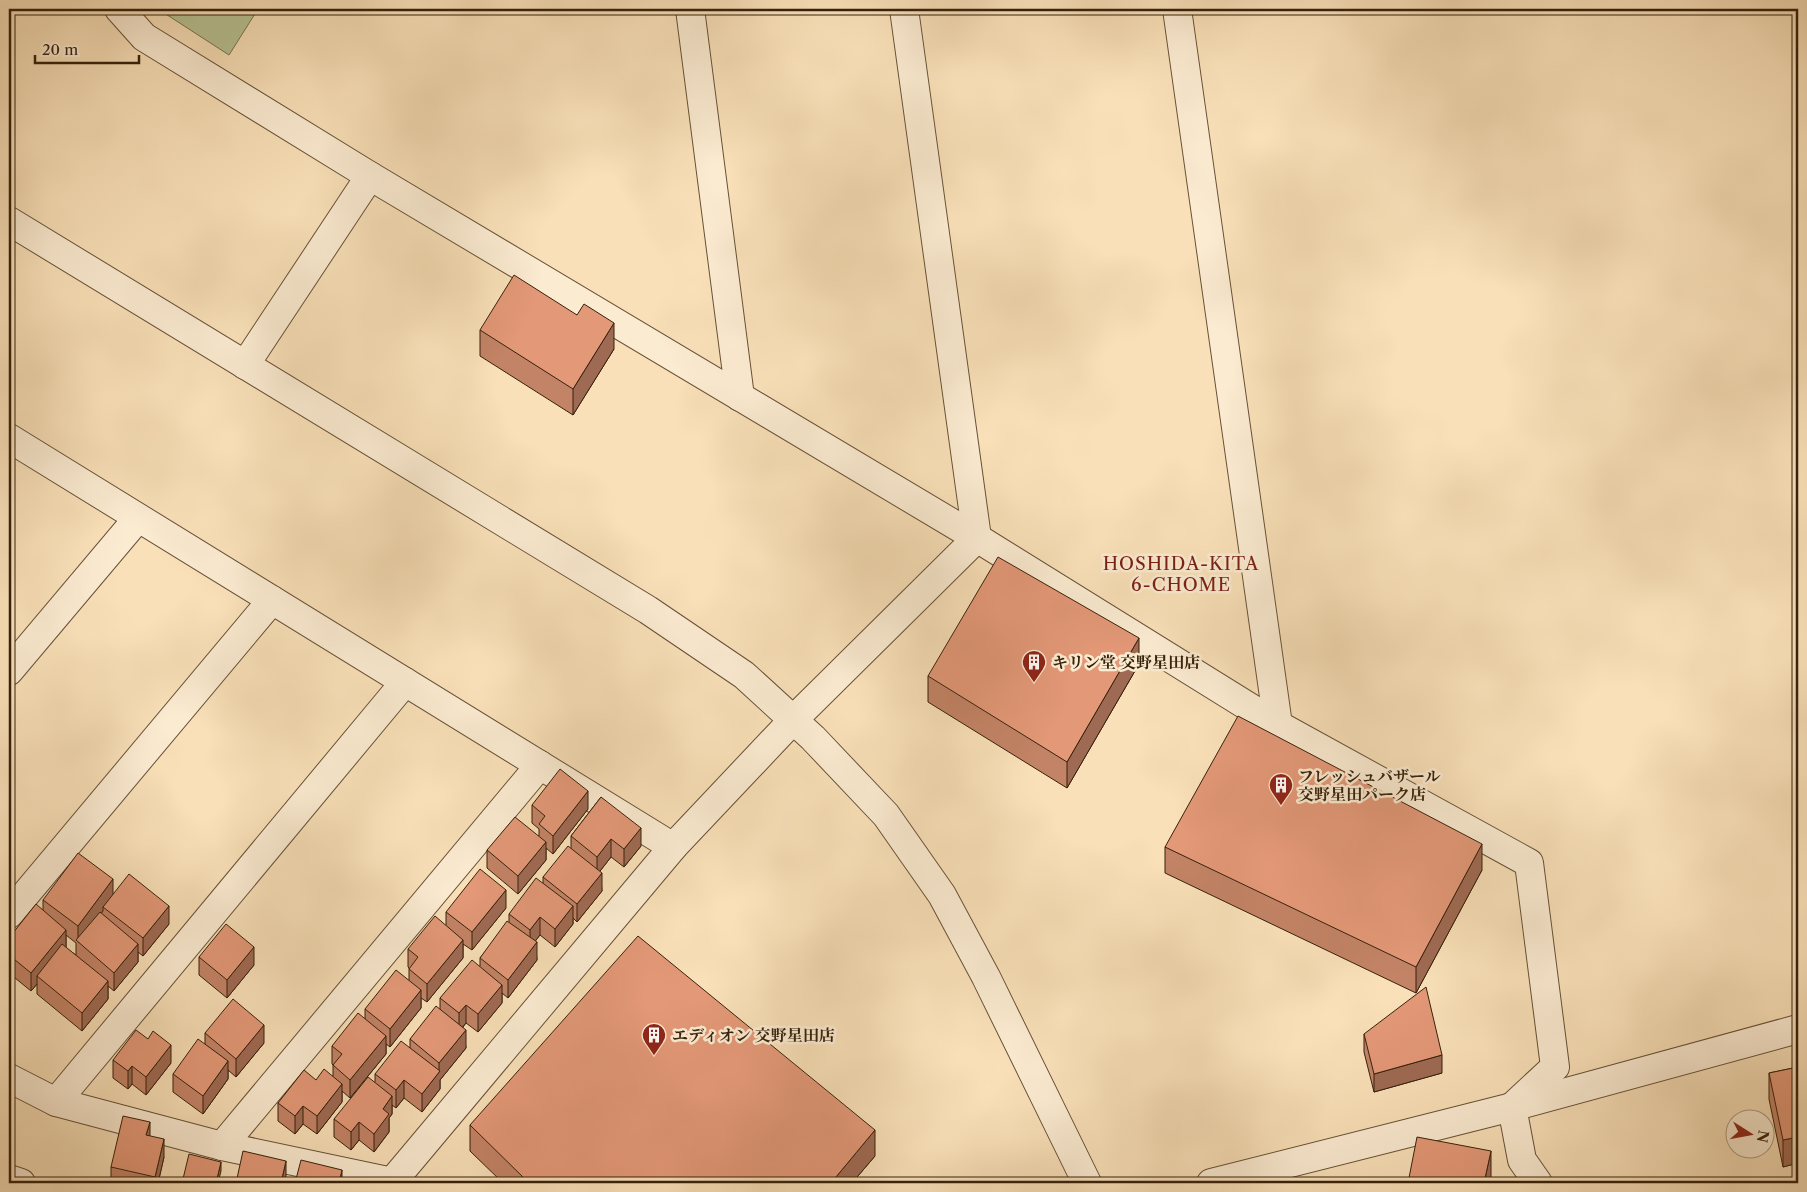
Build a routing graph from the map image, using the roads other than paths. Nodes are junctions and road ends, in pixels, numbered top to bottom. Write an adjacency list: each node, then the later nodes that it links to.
1 (119, 9): 5 (street)
2 (690, 9): 8 (street)
3 (904, 9): 11 (street)
4 (1177, 9): 16 (street)
5 (370, 176): 7 (street); 8 (street)
6 (9, 221): 7 (street)
7 (245, 365): 15 (street)
8 (740, 397): 11 (street)
9 (9, 438): 10 (street)
10 (138, 518): 12 (street); 13 (street)
11 (977, 538): 15 (street); 16 (street)
12 (272, 600): 14 (street); 19 (street)
13 (9, 671)
14 (405, 682): 17 (street); 22 (street)
15 (793, 720): 18 (street); 28 (street)
16 (1278, 725): 23 (street)
17 (540, 765): 18 (street); 24 (street)
18 (673, 846): 26 (street)
19 (9, 914)
20 (1798, 1029): 23 (street)
21 (9, 1078): 22 (street)
22 (56, 1102): 24 (street)
23 (1512, 1107): 29 (street); 30 (street)
24 (222, 1146): 26 (street)
25 (9, 1179): 27 (street)
26 (394, 1182)
27 (21, 1183)
28 (1087, 1183)
29 (1211, 1183)
30 (1538, 1183)

